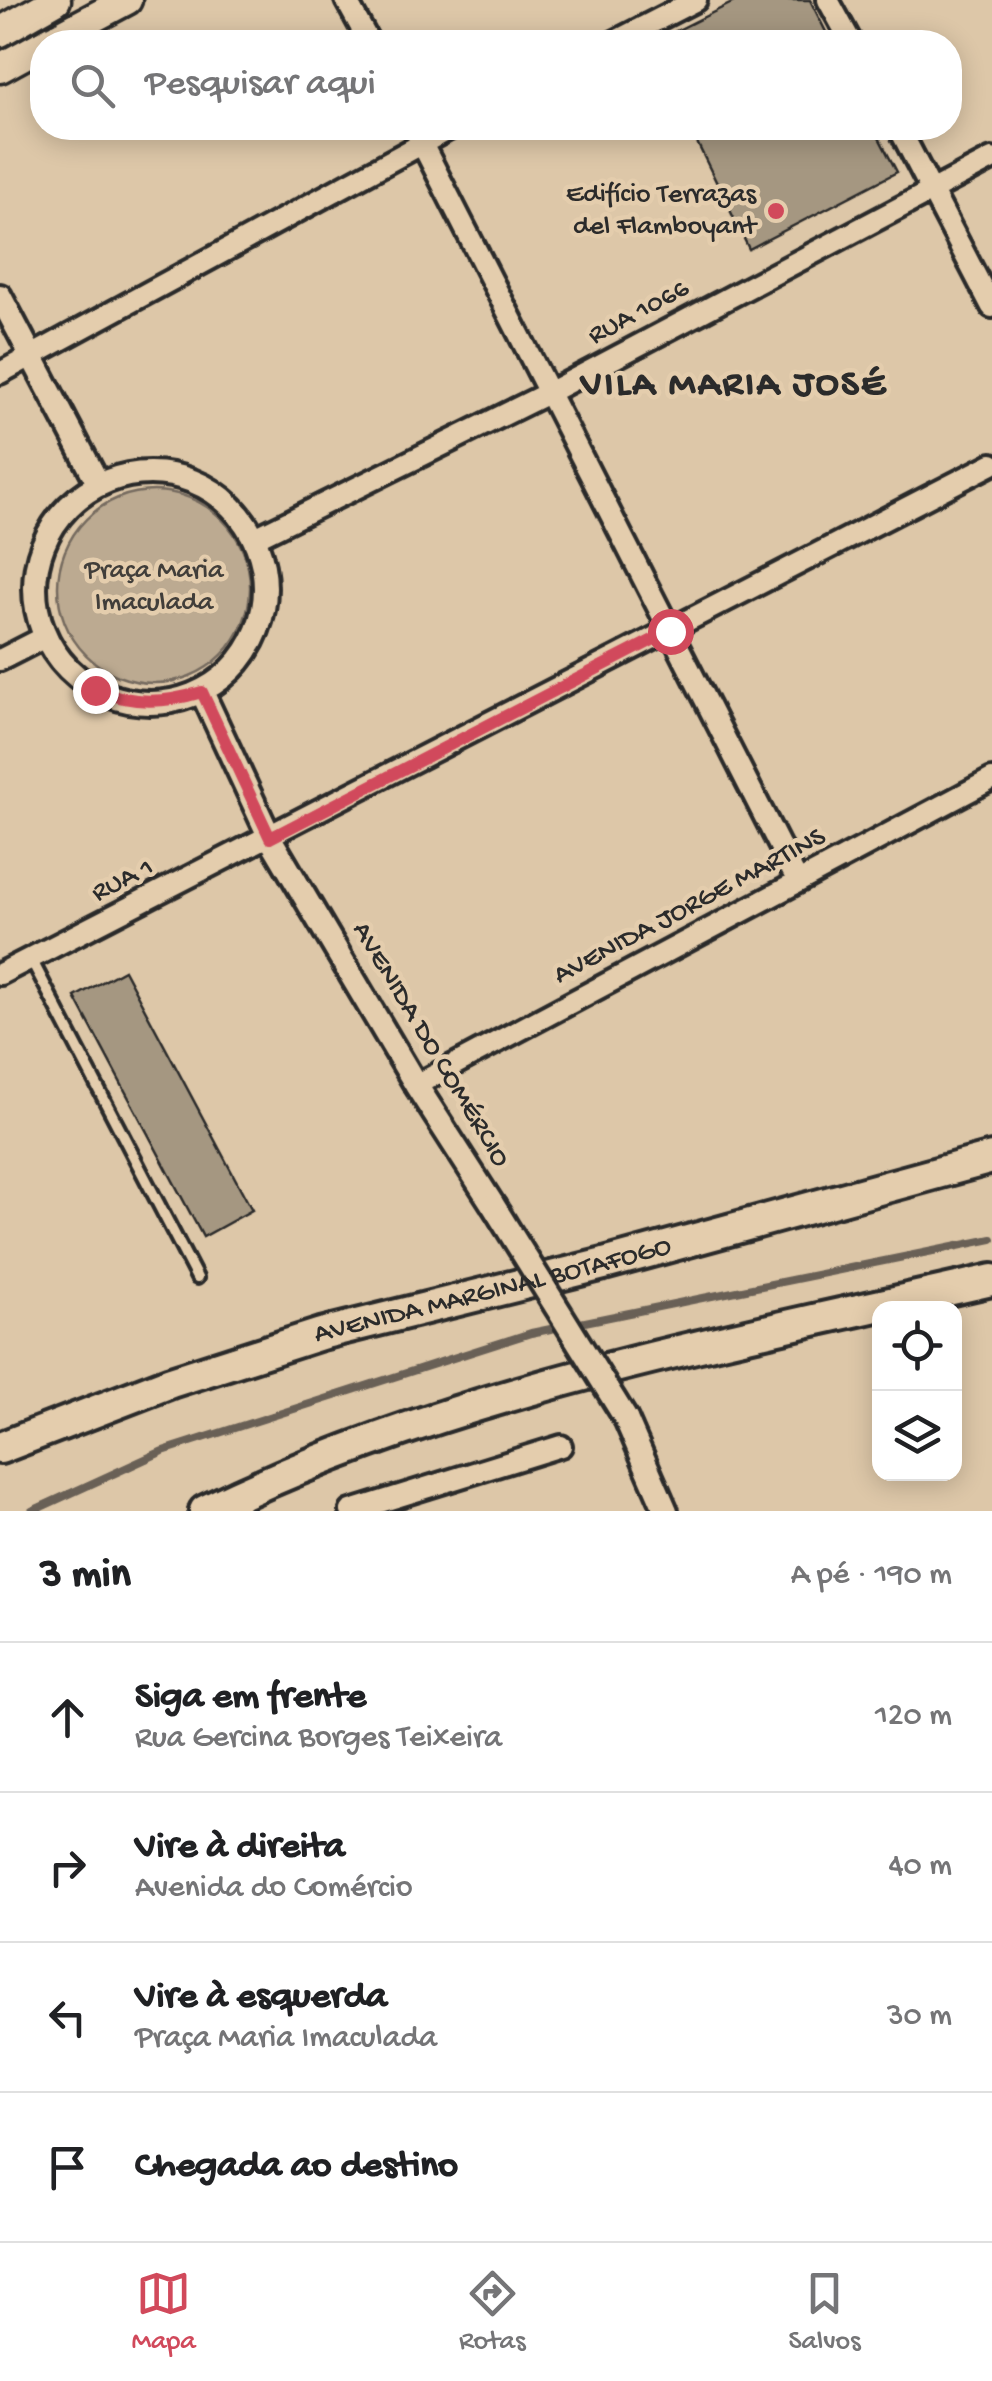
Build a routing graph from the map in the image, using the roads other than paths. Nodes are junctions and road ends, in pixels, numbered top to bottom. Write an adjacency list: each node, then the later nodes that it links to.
1 (56, 0): 10 (main road)
2 (127, 0): 6 (main road)
3 (346, 0): 7 (street)
4 (696, 0): 8 (street)
5 (828, 0): 9 (street)
6 (71, 30)
7 (362, 30)
8 (637, 30)
9 (844, 30)
10 (0, 32)
11 (30, 52): 12 (main road)
12 (0, 68)
13 (409, 140): 20 (street)
14 (421, 140): 22 (street)
15 (906, 140): 17 (street)
16 (992, 159): 17 (street, RUA 1066)
17 (932, 187): 19 (street); 22 (street, RUA 1066)
18 (0, 296): 20 (street)
19 (992, 308)
20 (31, 357): 21 (street); 24 (street)
21 (0, 373)
22 (550, 392): 25 (street, RUA 1066); 26 (street)
23 (992, 464): 26 (street, RUA 1)
24 (98, 484): 25 (street); 27 (street)
25 (255, 538): 29 (street)
26 (670, 631): 31 (street, RUA 1); 32 (street)
27 (45, 637): 28 (street); 29 (street)
28 (0, 660)
29 (202, 692): 31 (street, AVENIDA DO COMÉRCIO)
30 (992, 779): 32 (street, AVENIDA JORGE MARTINS)
31 (270, 838): 33 (street, RUA 1); 35 (street, AVENIDA DO COMÉRCIO)
32 (797, 880): 35 (street, AVENIDA JORGE MARTINS)
33 (31, 958): 34 (street, RUA 1); 37 (lane)
34 (0, 974)
35 (416, 1085): 43 (street, AVENIDA DO COMÉRCIO, bridge)
36 (992, 1158): 40 (main road, AVENIDA MARGINAL BOTAFOGO)
37 (197, 1278)
38 (992, 1280): 41 (main road)
39 (561, 1446): 42 (street)
40 (0, 1448)
41 (205, 1511)
42 (351, 1511)
43 (666, 1511)

